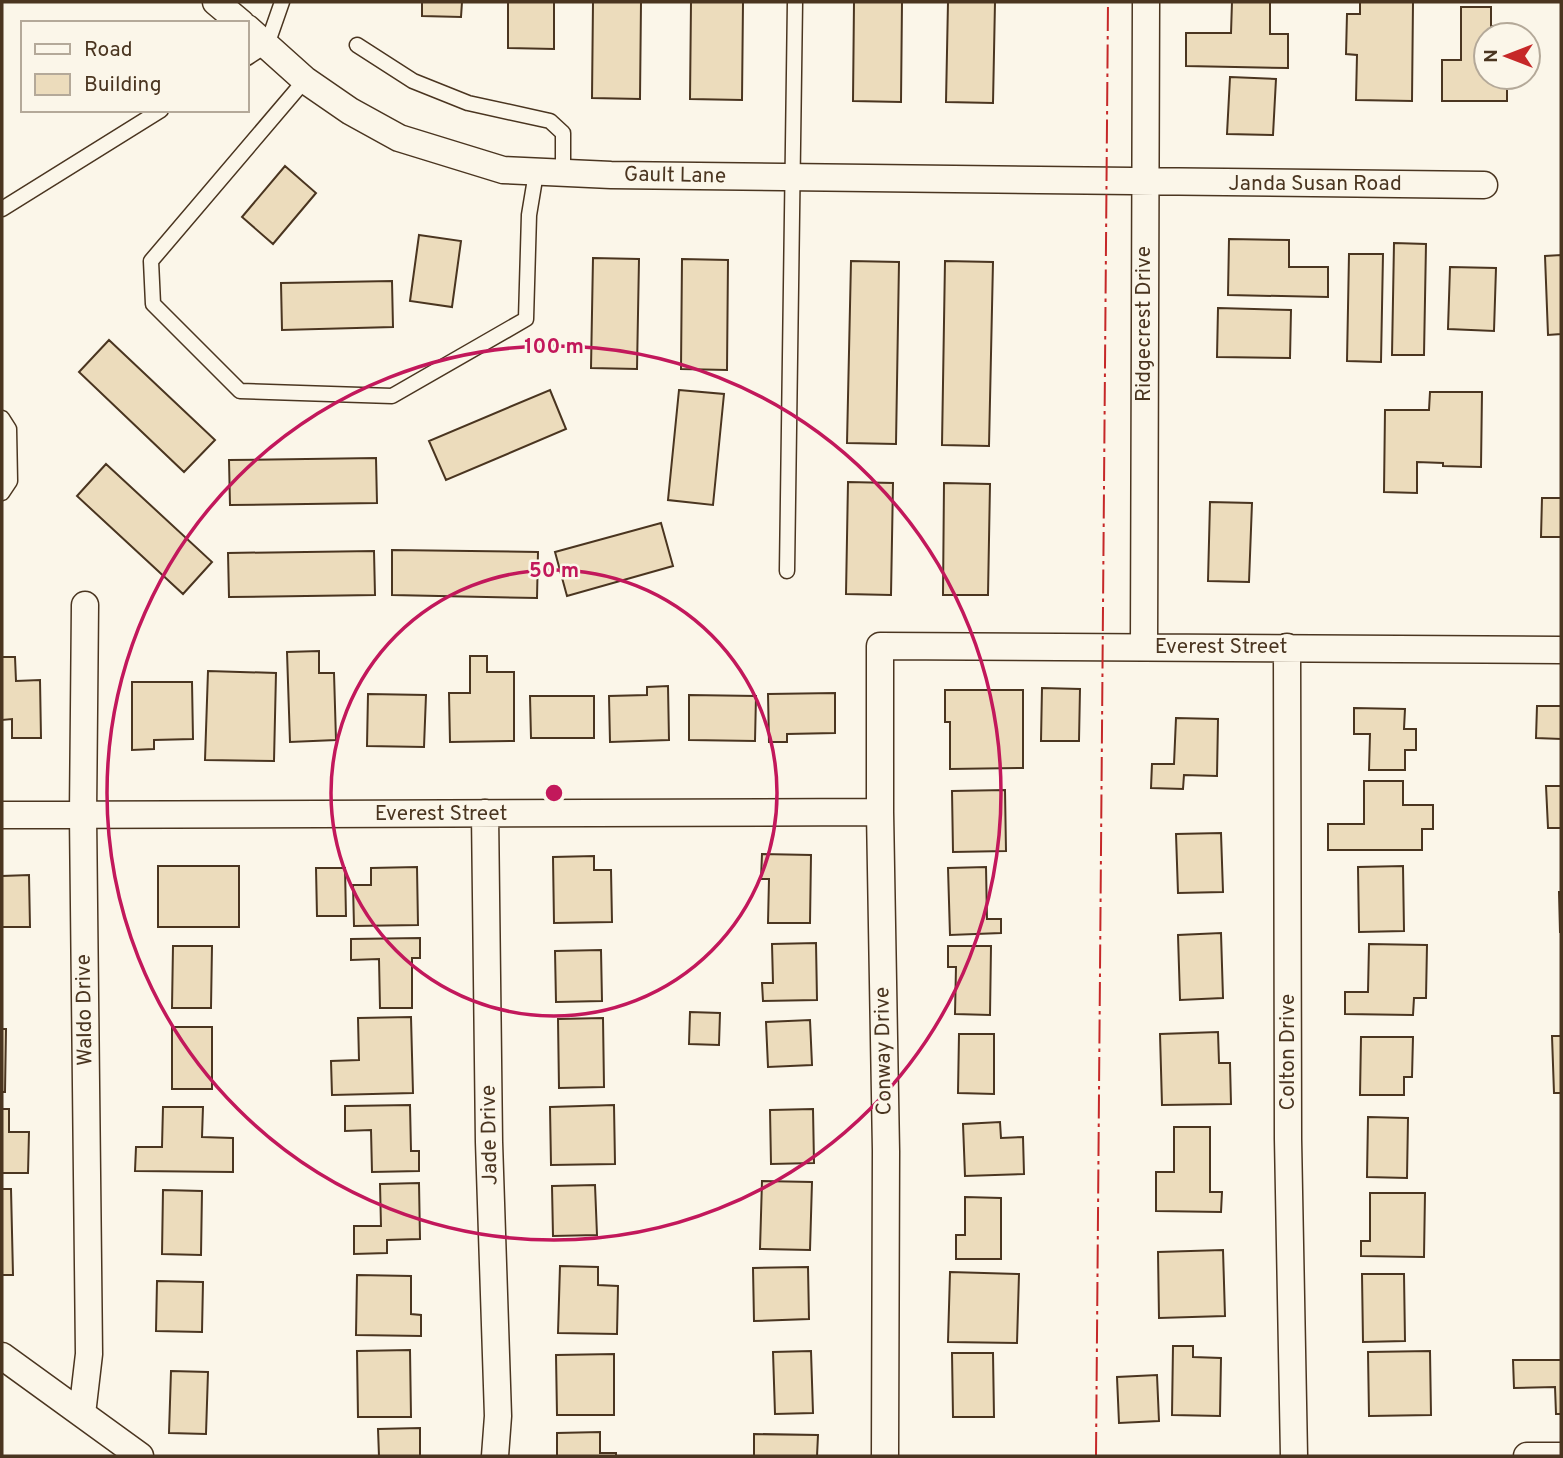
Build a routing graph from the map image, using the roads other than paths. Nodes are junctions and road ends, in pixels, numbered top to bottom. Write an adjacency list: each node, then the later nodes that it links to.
1 (216, 2): 5 (street)
2 (282, 2): 8 (lane)
3 (794, 2): 13 (lane)
4 (1146, 2): 14 (street, Ridgecrest Drive)
5 (239, 21)
6 (248, 30): 8 (street, Gault Lane)
7 (358, 45): 12 (lane)
8 (257, 51): 9 (street, Gault Lane)
9 (305, 80): 11 (street, Gault Lane); 11 (lane)
10 (159, 112): 16 (lane)
11 (536, 173): 12 (street, Gault Lane)
12 (563, 174): 13 (street, Gault Lane)
13 (793, 178): 14 (street, Gault Lane); 19 (lane)
14 (1145, 183): 15 (street, Janda Susan Road); 22 (street, Ridgecrest Drive)
15 (1484, 185)
16 (2, 209)
17 (2, 418): 18 (lane)
18 (2, 493)
19 (788, 571)
20 (85, 606): 27 (street, Waldo Drive)
21 (880, 646): 22 (street, Everest Street); 25 (street, Conway Drive)
22 (1144, 647): 23 (street, Everest Street)
23 (1287, 648): 24 (street, Everest Street); 34 (street, Colton Drive)
24 (1561, 650)
25 (880, 812): 26 (street, Everest Street); 33 (street, Conway Drive)
26 (485, 813): 27 (street, Everest Street); 32 (street, Jade Drive)
27 (83, 815): 28 (street, Everest Street); 30 (street, Waldo Drive)
28 (2, 816)
29 (2, 1356): 30 (street)
30 (82, 1414): 31 (street)
31 (140, 1456)
32 (495, 1456)
33 (885, 1456)
34 (1294, 1456)
35 (1527, 1456): 36 (street)
36 (1561, 1456)

